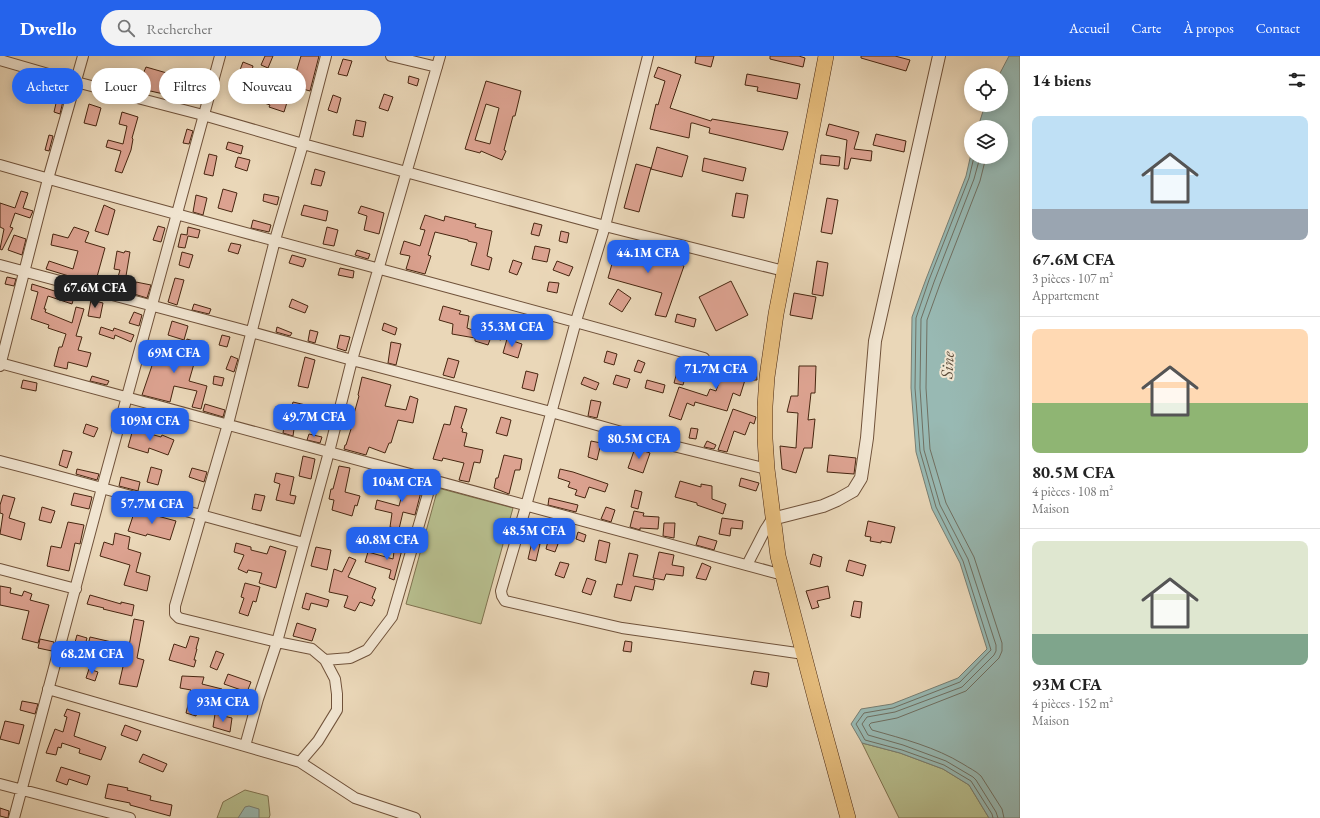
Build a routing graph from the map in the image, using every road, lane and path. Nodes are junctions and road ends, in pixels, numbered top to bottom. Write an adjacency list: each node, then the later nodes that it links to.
1 (83, 56): 12 (street)
2 (220, 56): 15 (street)
3 (326, 56): 16 (street)
4 (391, 56): 10 (street)
5 (440, 56): 10 (street)
6 (648, 56): 21 (street)
7 (826, 56): 26 (main road)
8 (939, 56): 43 (street)
9 (0, 60): 11 (street)
10 (437, 67): 18 (street)
11 (28, 68)
12 (80, 68)
13 (83, 84): 15 (street)
14 (70, 104): 19 (street)
15 (203, 115): 16 (street); 20 (street)
16 (303, 144): 18 (street); 22 (street)
17 (0, 165): 19 (street)
18 (407, 172): 21 (street); 24 (street)
19 (48, 179): 20 (street); 25 (street)
20 (177, 214): 22 (street); 27 (street)
21 (605, 226): 26 (street); 28 (street)
22 (275, 240): 24 (street); 29 (street)
23 (0, 265): 25 (street)
24 (378, 269): 28 (street); 31 (street)
25 (25, 271): 27 (street); 32 (street)
26 (784, 272): 38 (main road)
27 (151, 306): 29 (street); 33 (street)
28 (576, 321): 30 (street); 34 (street)
29 (251, 332): 31 (street); 35 (street)
30 (704, 358)
31 (352, 360): 34 (street); 36 (street)
32 (0, 364): 33 (street)
33 (127, 397): 35 (street); 40 (street)
34 (552, 412): 38 (street); 41 (street)
35 (228, 424): 36 (street); 42 (street)
36 (330, 452): 39 (street); 44 (street)
37 (0, 461): 40 (street)
38 (767, 469): 43 (main road)
39 (432, 480): 41 (street); 51 (street)
40 (102, 488): 42 (street); 48 (street)
41 (526, 506): 45 (street); 50 (street)
42 (202, 516): 44 (street); 49 (street)
43 (772, 519): 45 (street); 47 (main road)
44 (304, 543): 49 (street)
45 (747, 565): 47 (street)
46 (0, 569): 48 (street)
47 (783, 575): 50 (main road)
48 (76, 588): 52 (street)
49 (277, 642): 51 (street); 53 (street)
50 (804, 654): 60 (main road)
51 (325, 660): 54 (street)
52 (48, 689): 53 (street); 56 (street)
53 (245, 746): 54 (street)
54 (300, 762): 59 (street)
55 (0, 784): 56 (street)
56 (21, 789): 57 (street); 58 (street)
57 (14, 818)
58 (126, 818)
59 (415, 818)
60 (848, 818)

